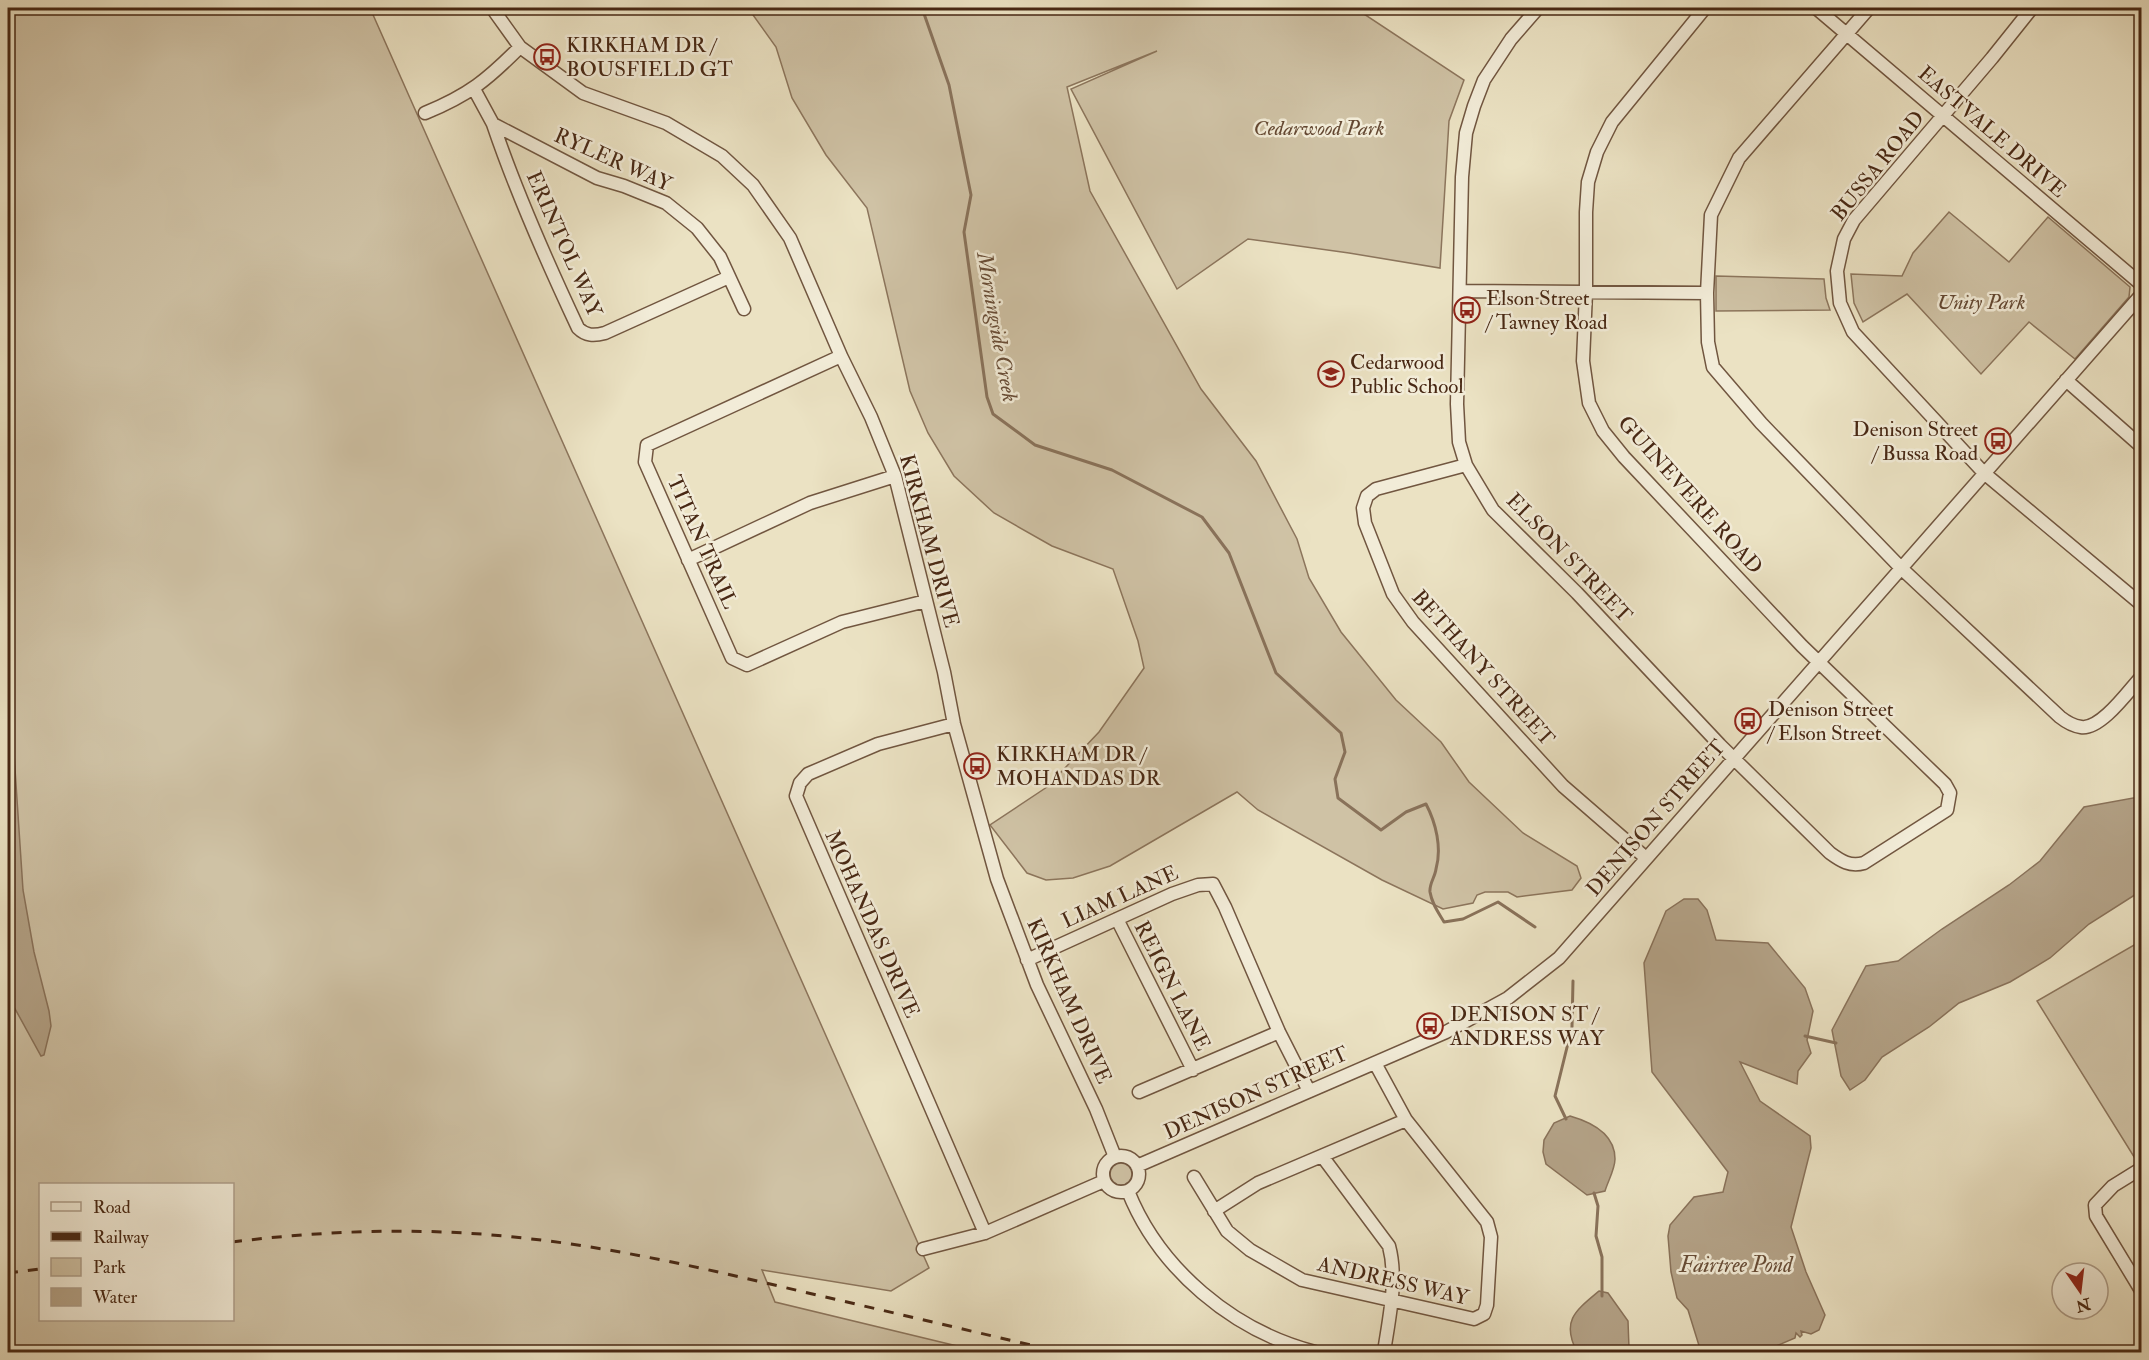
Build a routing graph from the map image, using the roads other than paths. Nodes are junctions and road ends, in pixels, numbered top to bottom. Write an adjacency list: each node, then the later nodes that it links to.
1 (492, 8): 8 (street, KIRKHAM DRIVE)
2 (1538, 8): 15 (street, ELSON STREET)
3 (1705, 8): 16 (street, GUINEVERE ROAD)
4 (1816, 8): 7 (street, EASTVALE DRIVE)
5 (1869, 8): 7 (street)
6 (2032, 8): 11 (street, BUSSA ROAD)
7 (1848, 33): 11 (street, EASTVALE DRIVE); 17 (street)
8 (520, 47): 9 (street); 20 (street, KIRKHAM DRIVE)
9 (474, 90): 10 (street); 12 (street)
10 (425, 113)
11 (1944, 116): 14 (street, EASTVALE DRIVE); 24 (street, BUSSA ROAD)
12 (492, 124): 13 (street, RYLER WAY); 13 (street, ERINTOL WAY)
13 (729, 277): 19 (street, RYLER WAY)
14 (2142, 285)
15 (1460, 291): 16 (street); 23 (street, ELSON STREET)
16 (1586, 292): 17 (street); 30 (street, GUINEVERE ROAD)
17 (1707, 293): 27 (street)
18 (2142, 294): 21 (street, DENISON STREET)
19 (744, 309)
20 (840, 356): 25 (street, KIRKHAM DRIVE); 26 (street, TITAN TRAIL)
21 (2066, 380): 22 (street); 24 (street, DENISON STREET)
22 (2142, 447)
23 (1466, 465): 33 (street, ELSON STREET); 34 (street, BETHANY STREET)
24 (1984, 473): 27 (street, DENISON STREET); 29 (street, BUSSA ROAD)
25 (895, 476): 26 (street); 28 (street, KIRKHAM DRIVE)
26 (688, 560): 28 (street, TITAN TRAIL)
27 (1901, 568): 30 (street, DENISON STREET); 31 (street)
28 (926, 601): 32 (street, KIRKHAM DRIVE)
29 (2142, 605)
30 (1819, 662): 33 (street, DENISON STREET); 33 (street, GUINEVERE ROAD)
31 (2142, 676)
32 (954, 724): 36 (street, KIRKHAM DRIVE); 51 (street, MOHANDAS DRIVE)
33 (1734, 759): 34 (street, DENISON STREET)
34 (1646, 858): 38 (street, DENISON STREET)
35 (1117, 919): 36 (street, LIAM LANE); 37 (street, LIAM LANE); 39 (street, REIGN LANE)
36 (1027, 960): 44 (street, KIRKHAM DRIVE)
37 (1280, 1032): 39 (street); 40 (street)
38 (1375, 1062): 40 (street, DENISON STREET); 42 (street, ANDRESS WAY)
39 (1193, 1070): 41 (street)
40 (1309, 1091): 45 (street, DENISON STREET)
41 (1139, 1092)
42 (1406, 1120): 43 (street); 54 (street, ANDRESS WAY)
43 (1322, 1156): 50 (street); 54 (street)
44 (1115, 1157): 45 (street); 48 (street)
45 (1137, 1166): 49 (street)
46 (2142, 1168): 53 (street)
47 (1194, 1177): 50 (street, ANDRESS WAY)
48 (1104, 1181): 49 (street); 51 (street)
49 (1128, 1191): 55 (street)
50 (1214, 1211): 54 (street, ANDRESS WAY)
51 (985, 1233): 52 (street)
52 (923, 1249)
53 (2142, 1292)
54 (1391, 1302): 56 (street)
55 (1315, 1353)
56 (1384, 1353)

